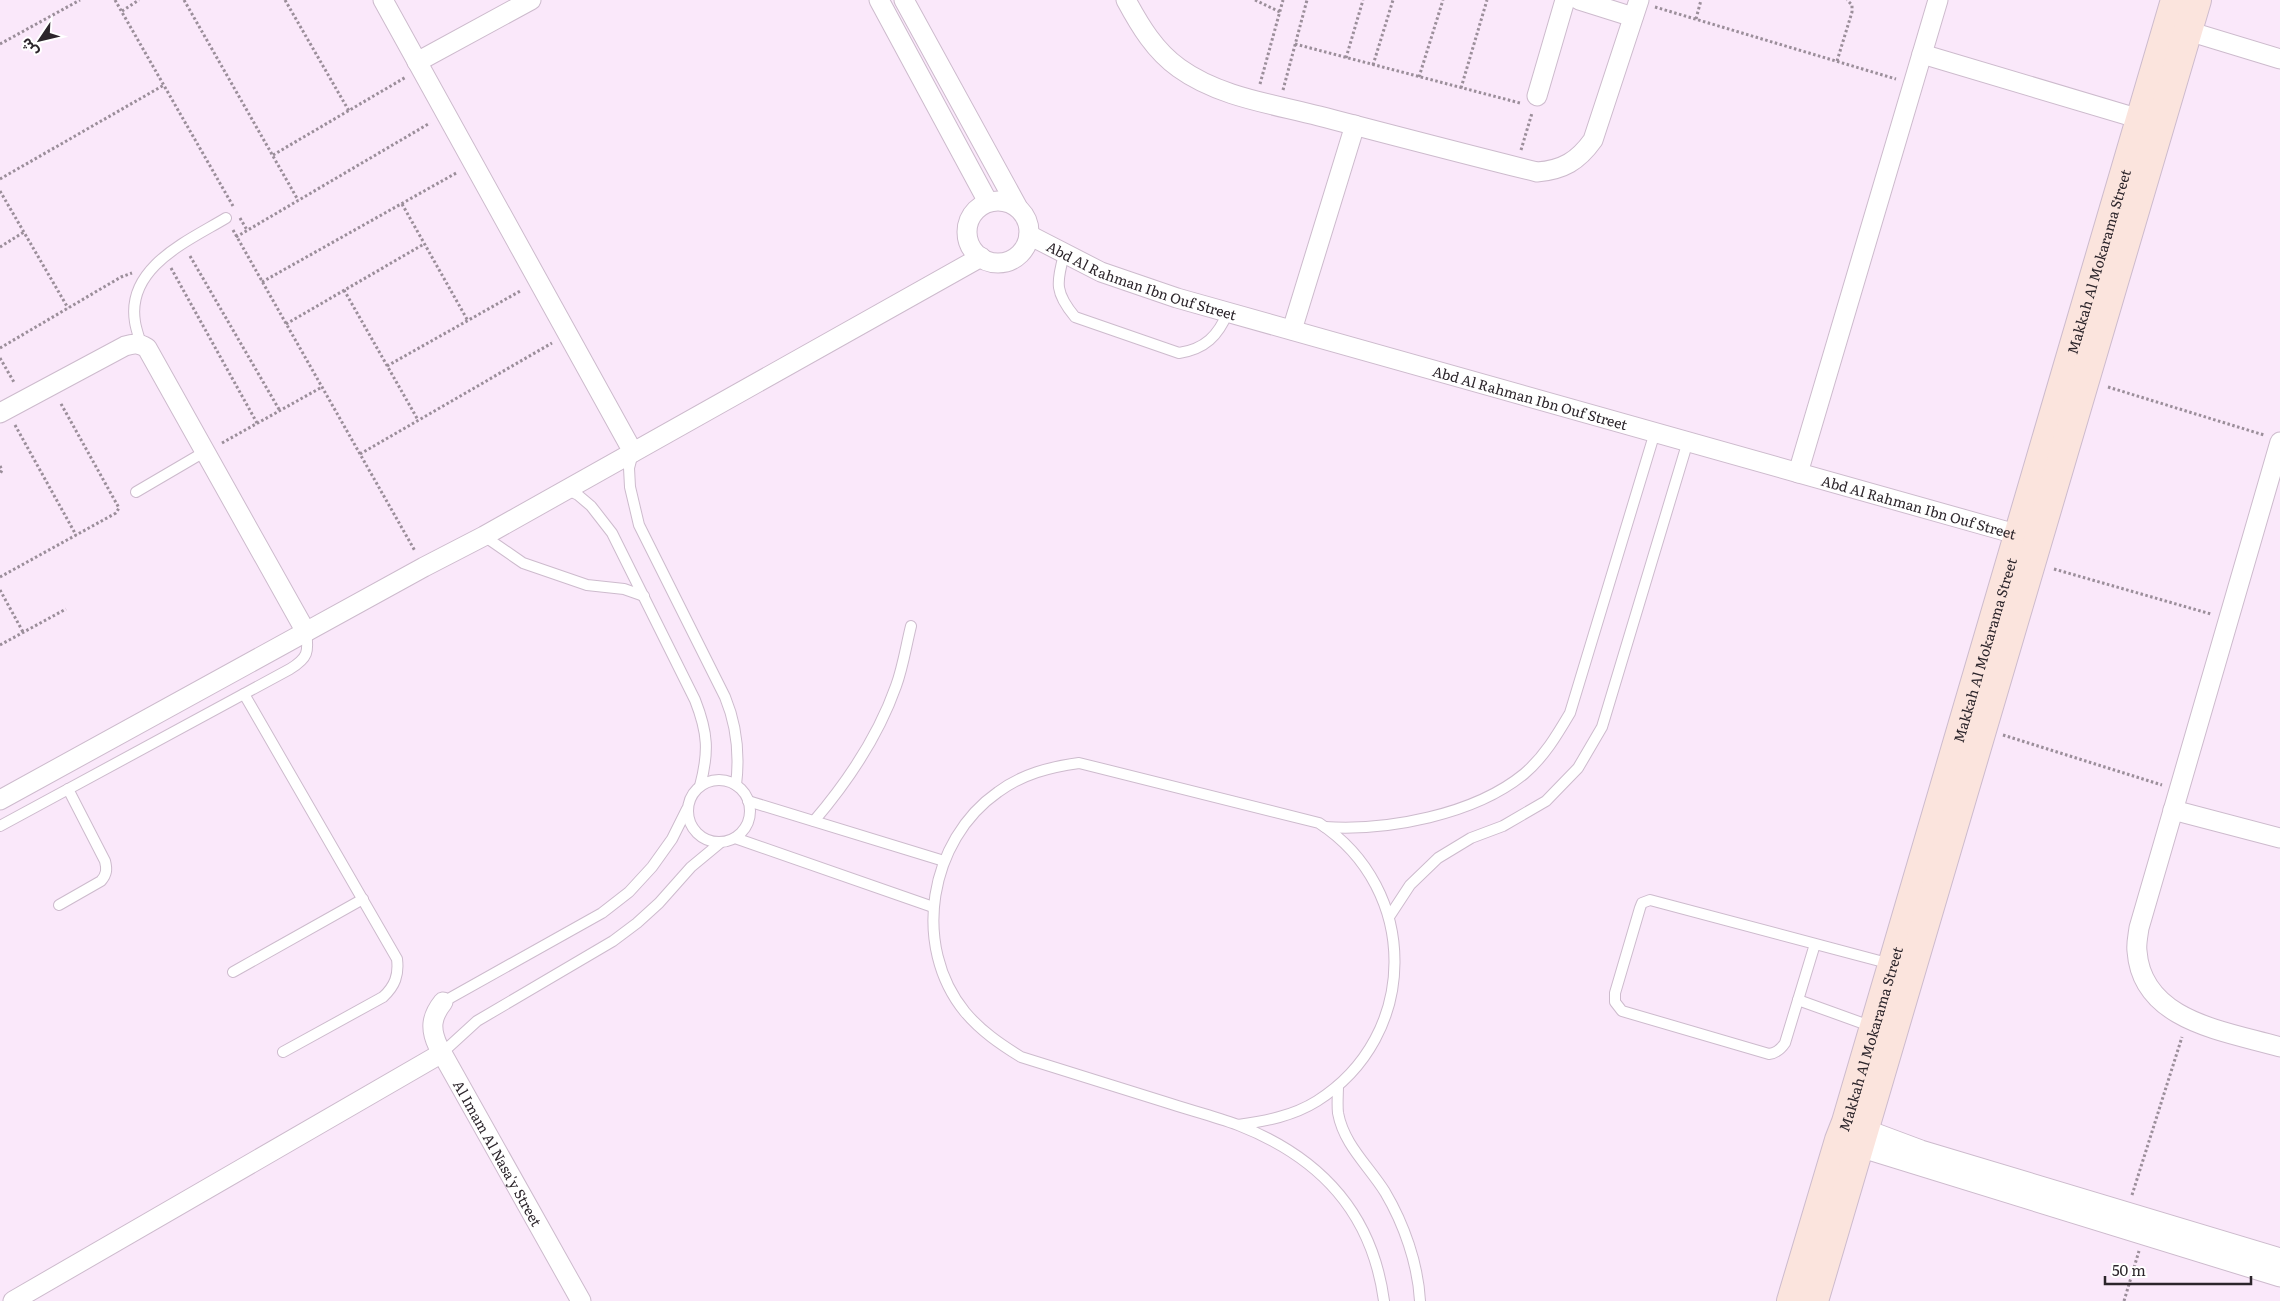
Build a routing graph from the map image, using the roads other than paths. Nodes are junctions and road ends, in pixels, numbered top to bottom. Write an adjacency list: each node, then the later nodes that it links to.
1 (382, 0): 15 (street)
2 (531, 0): 15 (street)
3 (879, 0): 19 (street)
4 (904, 0): 20 (street)
5 (1126, 0): 18 (street)
6 (1565, 0): 16 (street)
7 (1579, 0): 11 (street)
8 (1938, 0): 13 (street)
9 (2175, 0): 17 (street, Makkah Al Mokarama Street)
10 (2197, 0): 12 (street, Makkah Al Mokarama Street)
11 (1637, 6): 18 (street)
12 (2188, 30): 14 (street); 38 (street, Makkah Al Mokarama Street)
13 (1922, 54): 17 (street); 34 (street)
14 (2280, 59)
15 (419, 65): 33 (street)
16 (1535, 101)
17 (2140, 119): 38 (street, Makkah Al Mokarama Street)
18 (1355, 125): 26 (street)
19 (988, 202): 20 (street); 24 (street)
20 (1016, 206): 22 (street)
21 (226, 218): 27 (lane)
22 (1029, 235): 23 (street, Abd Al Rahman Ibn Ouf Street); 24 (street)
23 (1064, 255): 25 (street, Abd Al Rahman Ibn Ouf Street); 25 (lane)
24 (981, 257): 33 (street)
25 (1228, 312): 26 (street, Abd Al Rahman Ibn Ouf Street)
26 (1292, 330): 29 (street, Abd Al Rahman Ibn Ouf Street)
27 (142, 344): 28 (street); 32 (street)
28 (3, 411)
29 (1655, 432): 31 (street, Abd Al Rahman Ibn Ouf Street); 52 (lane)
30 (2275, 440): 49 (street)
31 (1688, 441): 34 (street, Abd Al Rahman Ibn Ouf Street); 60 (lane)
32 (206, 451): 36 (lane); 41 (street)
33 (633, 452): 35 (street); 43 (lane)
34 (1798, 473): 38 (street, Abd Al Rahman Ibn Ouf Street)
35 (565, 489): 37 (street); 39 (lane)
36 (136, 492)
37 (484, 536): 39 (lane); 41 (street)
38 (2029, 546): 62 (street, Makkah Al Mokarama Street); 72 (street, Makkah Al Mokarama Street)
39 (644, 596): 44 (lane)
40 (911, 626): 50 (lane)
41 (306, 632): 42 (lane); 46 (street)
42 (244, 694): 45 (lane); 57 (lane)
43 (736, 785): 44 (lane); 47 (lane)
44 (700, 786): 48 (lane)
45 (68, 789): 51 (lane); 58 (lane)
46 (0, 800)
47 (748, 801): 50 (lane); 53 (lane)
48 (687, 809): 55 (lane); 65 (lane)
49 (2173, 810): 54 (street); 67 (street)
50 (814, 821): 56 (lane)
51 (0, 826)
52 (1325, 827): 56 (lane); 60 (lane)
53 (735, 838): 55 (lane); 59 (lane)
54 (2280, 838)
55 (720, 843): 69 (lane)
56 (944, 861): 59 (lane)
57 (363, 899): 63 (lane); 68 (lane)
58 (59, 905)
59 (933, 907): 71 (lane)
60 (1389, 917): 70 (lane)
61 (1815, 944): 62 (lane); 64 (lane); 64 (lane)
62 (1892, 964): 66 (street, Makkah Al Mokarama Street)
63 (233, 972)
64 (1798, 1000): 66 (lane)
65 (443, 1002): 69 (street, Al Imam Al Nasa'y Street)
66 (1873, 1027): 72 (street, Makkah Al Mokarama Street)
67 (2280, 1047)
68 (283, 1052)
69 (442, 1053): 75 (street); 76 (street, Al Imam Al Nasa'y Street)
70 (1338, 1086): 71 (lane); 78 (lane)
71 (1238, 1125): 77 (lane)
72 (1852, 1135): 73 (street); 74 (street); 79 (street, Makkah Al Mokarama Street); 80 (street, Makkah Al Mokarama Street)
73 (2280, 1258)
74 (2280, 1277)
75 (13, 1301)
76 (581, 1301)
77 (1384, 1301)
78 (1420, 1301)
79 (1791, 1301)
80 (1814, 1301)

